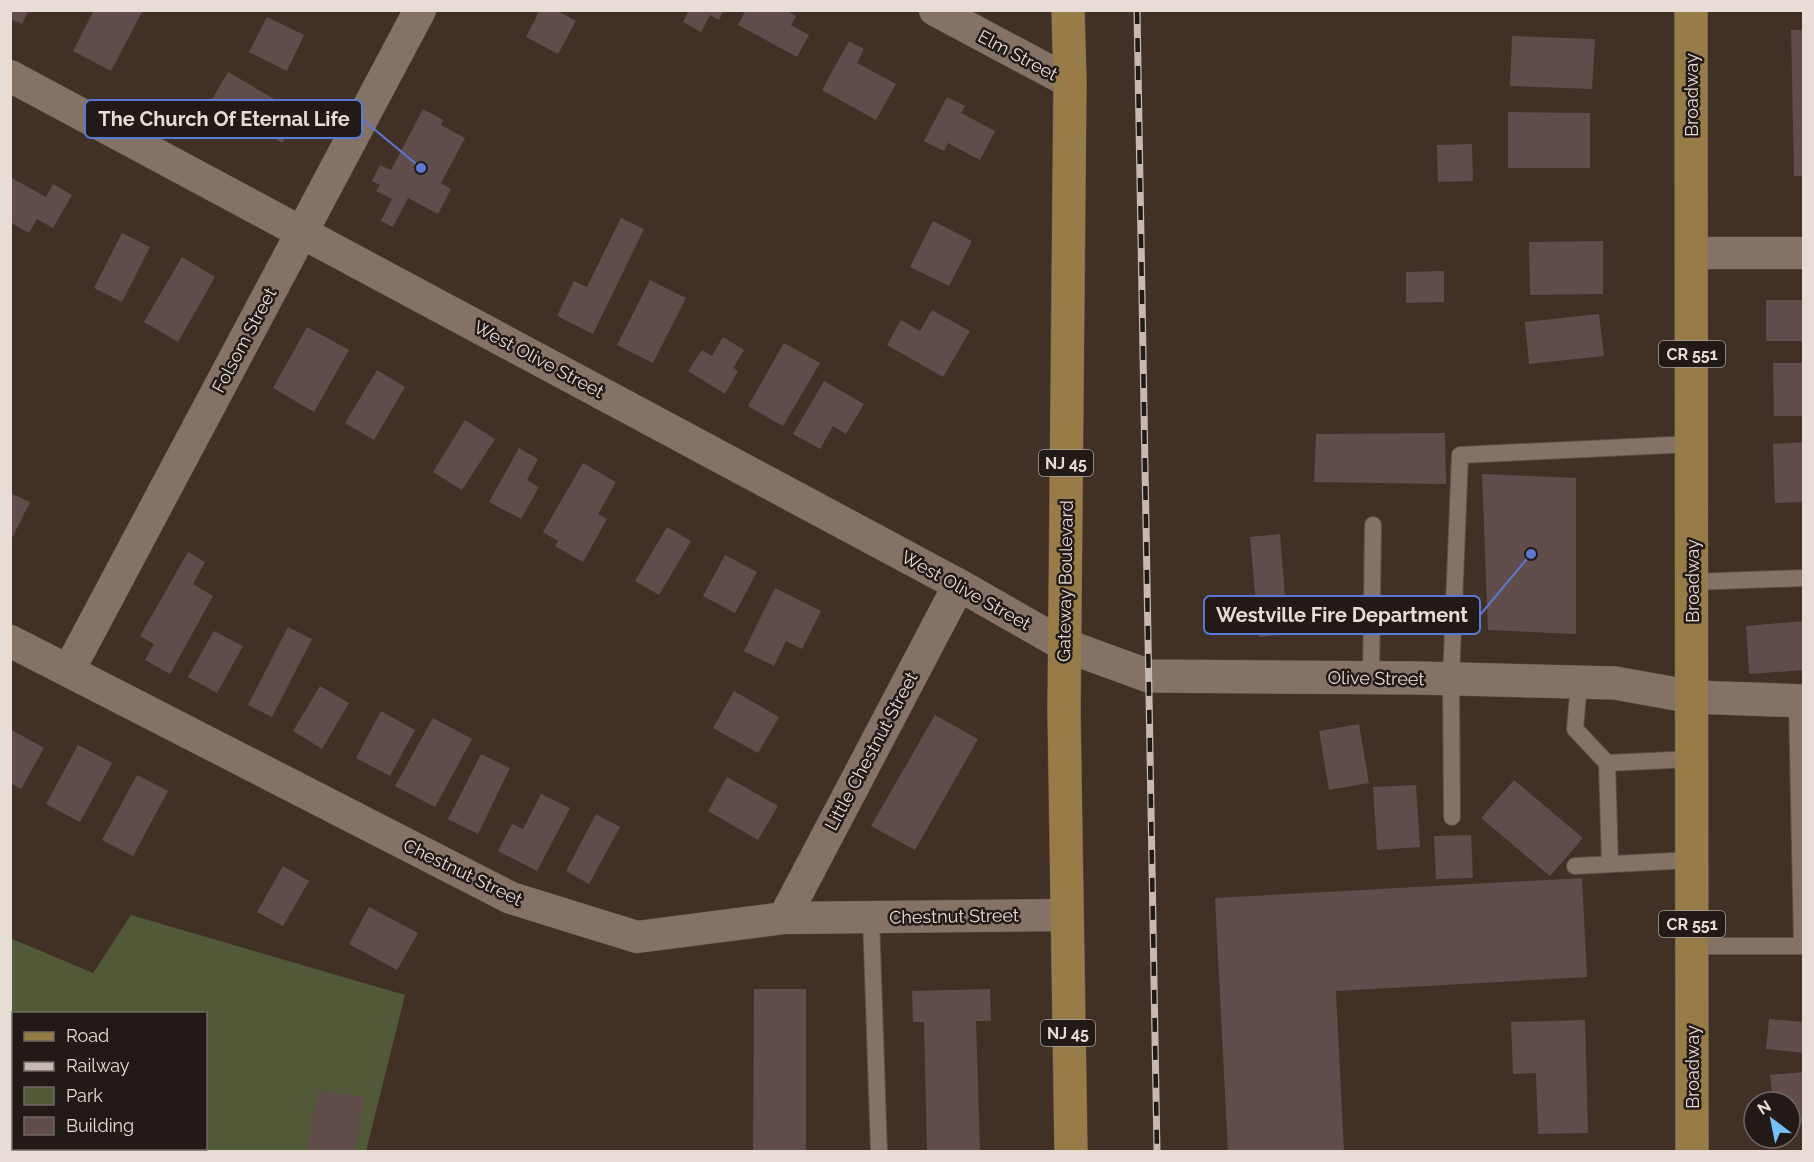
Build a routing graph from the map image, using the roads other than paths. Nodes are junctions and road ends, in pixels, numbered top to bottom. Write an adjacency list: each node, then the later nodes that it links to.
1 (420, 10): 7 (street, Folsom Street)
2 (935, 10): 6 (street, Elm Street)
3 (1068, 10): 6 (main road, Gateway Boulevard / NJ 45)
4 (1691, 10): 9 (main road, Broadway / CR 551)
5 (10, 76): 7 (street, West Olive Street)
6 (1070, 82): 16 (main road, Gateway Boulevard / NJ 45)
7 (302, 231): 14 (street, West Olive Street); 17 (street, Folsom Street)
8 (1803, 253): 9 (street)
9 (1692, 254): 10 (main road, Broadway / CR 551)
10 (1692, 444): 13 (main road, Broadway / CR 551); 19 (lane)
11 (1373, 525): 18 (lane)
12 (1803, 578): 13 (lane)
13 (1692, 582): 21 (main road, Broadway / CR 551)
14 (959, 585): 16 (street, West Olive Street); 31 (street, Little Chestnut Street)
15 (10, 641): 17 (street, Chestnut Street)
16 (1064, 645): 18 (street, Olive Street); 29 (main road, Gateway Boulevard / NJ 45)
17 (69, 670): 31 (street, Chestnut Street)
18 (1371, 678): 19 (street, Olive Street)
19 (1451, 679): 20 (street, Olive Street); 25 (lane)
20 (1580, 682): 21 (street, Olive Street); 24 (lane)
21 (1693, 697): 22 (street, Olive Street); 23 (main road, Broadway / CR 551)
22 (1800, 700): 33 (lane)
23 (1692, 759): 24 (lane); 26 (main road, Broadway / CR 551)
24 (1607, 763): 27 (lane)
25 (1452, 817)
26 (1692, 860): 27 (lane); 32 (main road, Broadway / CR 551)
27 (1610, 864): 28 (lane)
28 (1575, 866)
29 (1066, 915): 30 (street, Chestnut Street); 35 (main road, Gateway Boulevard / NJ 45)
30 (871, 917): 31 (street, Chestnut Street); 34 (lane)
31 (784, 918)
32 (1692, 946): 33 (lane); 36 (main road, Broadway / CR 551)
33 (1803, 946)
34 (879, 1152)
35 (1071, 1152)
36 (1692, 1152)

